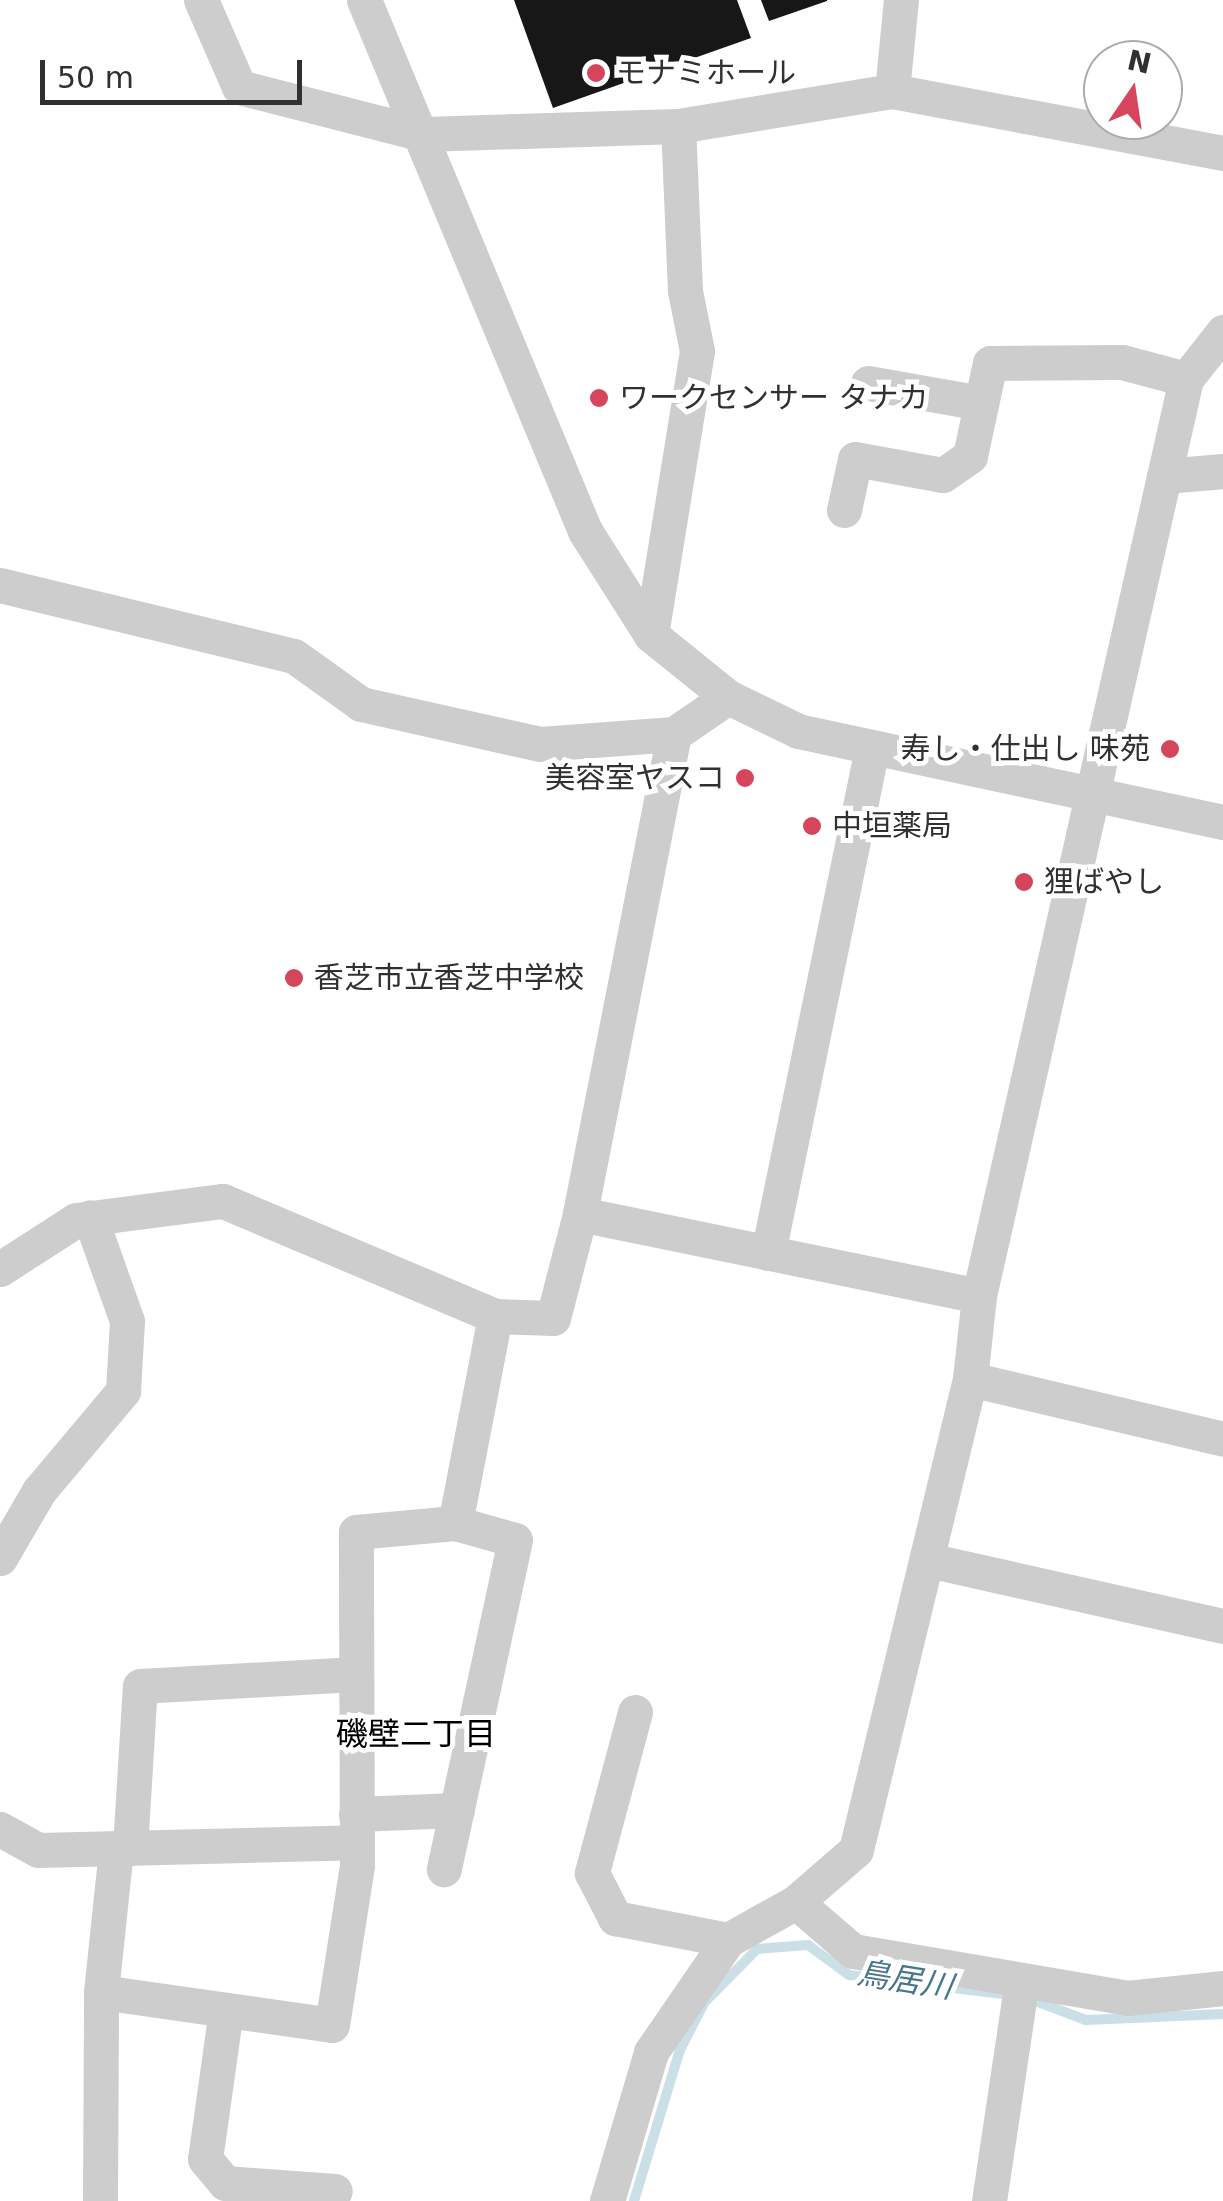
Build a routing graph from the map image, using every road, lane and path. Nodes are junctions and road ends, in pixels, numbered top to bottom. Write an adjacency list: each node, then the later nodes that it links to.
1 (200, 0): 6 (street)
2 (364, 0): 6 (street)
3 (900, 0): 4 (street)
4 (892, 92): 5 (street); 7 (street)
5 (678, 126): 6 (street); 16 (street)
6 (424, 134): 16 (street)
7 (1223, 152)
8 (1223, 332): 9 (street)
9 (1186, 380): 11 (street); 13 (street)
10 (868, 383): 11 (street)
11 (982, 403): 14 (street)
12 (1223, 471): 13 (street)
13 (1164, 476): 20 (street)
14 (844, 510)
15 (0, 586): 18 (street)
16 (651, 635): 17 (street)
17 (728, 698): 18 (street); 19 (street)
18 (674, 734): 22 (street)
19 (872, 748): 20 (street); 24 (street)
20 (1093, 794): 21 (street); 26 (street)
21 (1223, 822)
22 (580, 1214): 24 (street); 27 (street)
23 (90, 1218): 25 (street); 27 (street); 31 (street)
24 (768, 1253): 26 (street)
25 (0, 1269)
26 (980, 1296): 28 (street)
27 (496, 1316): 30 (street)
28 (970, 1378): 29 (street); 32 (street)
29 (1223, 1440)
30 (455, 1523): 34 (street); 36 (street)
31 (0, 1558)
32 (928, 1560): 33 (street); 41 (street)
33 (1223, 1626)
34 (356, 1674): 37 (street); 39 (street)
35 (634, 1712): 42 (street)
36 (457, 1810): 37 (street); 40 (street)
37 (356, 1828): 39 (street); 46 (street)
38 (0, 1829): 39 (street)
39 (123, 1848): 45 (street)
40 (444, 1869)
41 (796, 1902): 42 (street); 43 (street)
42 (728, 1940): 49 (street)
43 (1022, 1980): 44 (street); 50 (street)
44 (1223, 1988)
45 (101, 1992): 46 (street); 48 (street)
46 (226, 2010): 47 (street)
47 (335, 2191)
48 (100, 2201)
49 (607, 2201)
50 (989, 2201)

